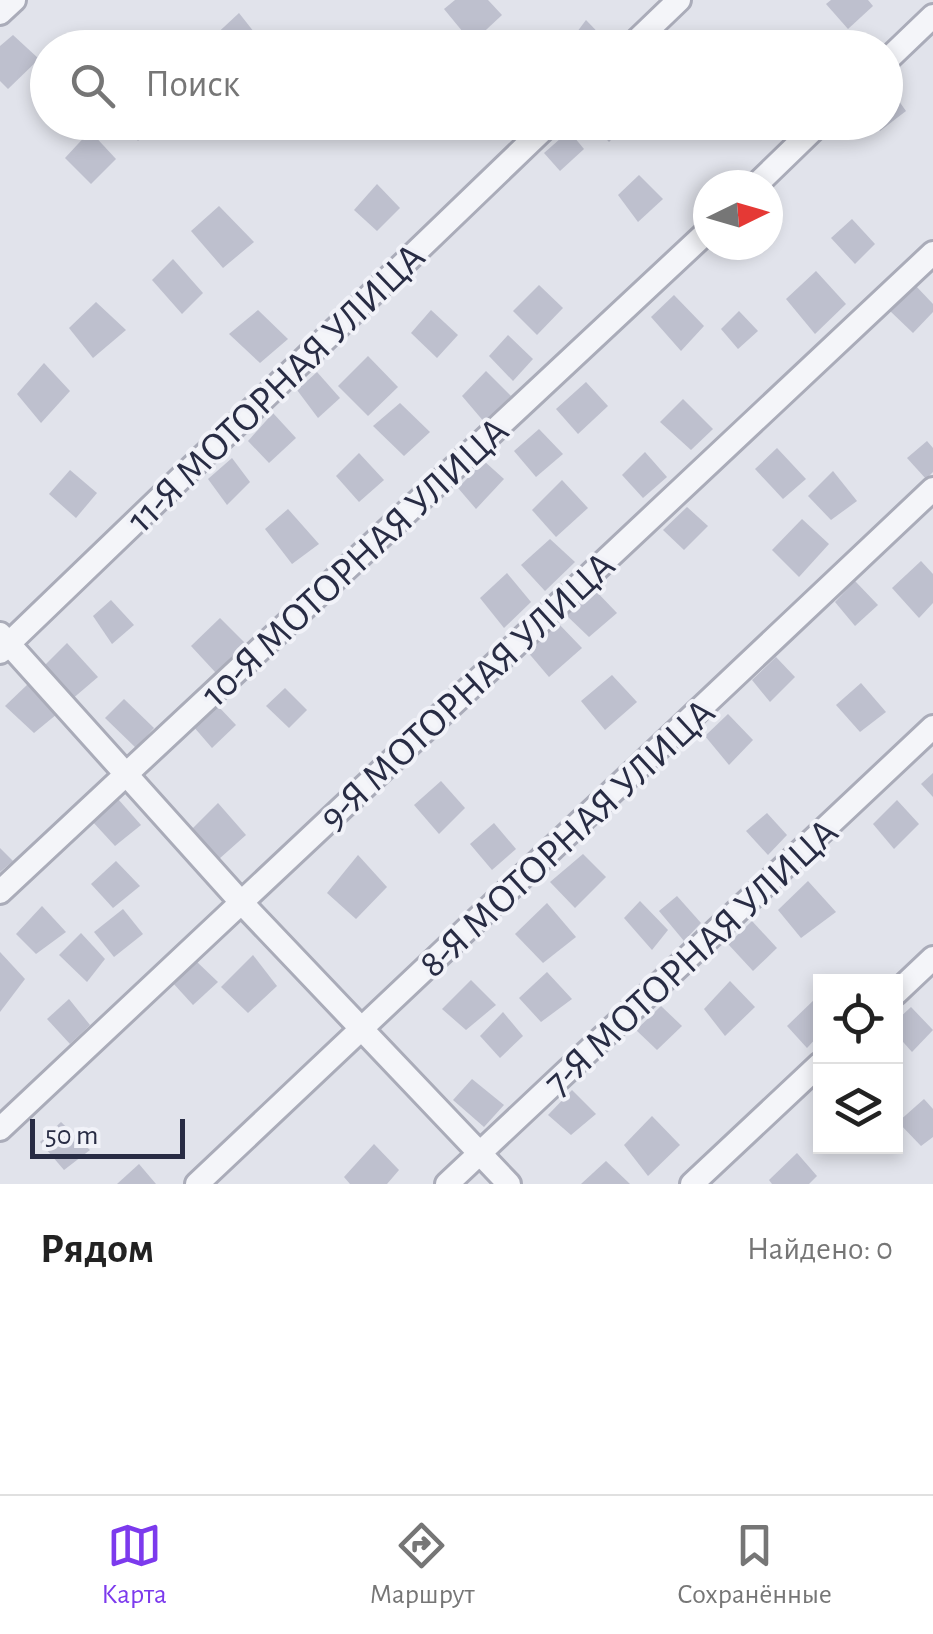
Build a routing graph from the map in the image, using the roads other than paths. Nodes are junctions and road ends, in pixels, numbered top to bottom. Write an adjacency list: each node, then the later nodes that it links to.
1 (14, 0): 3 (street)
2 (679, 0): 5 (street)
3 (0, 12)
4 (933, 16): 6 (street)
5 (648, 30)
6 (903, 45)
7 (531, 140): 13 (street, 11-Я МОТОРНАЯ УЛИЦА)
8 (802, 140): 9 (street)
9 (771, 170)
10 (693, 244): 15 (street, 10-Я МОТОРНАЯ УЛИЦА)
11 (933, 253): 17 (street, 9-Я МОТОРНАЯ УЛИЦА)
12 (933, 489): 20 (street, 8-Я МОТОРНАЯ УЛИЦА)
13 (3, 643): 15 (street)
14 (933, 727): 23 (street, 7-Я МОТОРНАЯ УЛИЦА)
15 (125, 774): 16 (street, 10-Я МОТОРНАЯ УЛИЦА); 17 (street)
16 (0, 892)
17 (240, 901): 20 (street); 22 (street, 9-Я МОТОРНАЯ УЛИЦА)
18 (933, 958): 19 (street)
19 (903, 987)
20 (363, 1029): 23 (street); 24 (street, 8-Я МОТОРНАЯ УЛИЦА)
21 (813, 1071): 27 (street)
22 (0, 1129)
23 (480, 1153): 25 (street, 7-Я МОТОРНАЯ УЛИЦА); 26 (street)
24 (197, 1184)
25 (447, 1184)
26 (509, 1184)
27 (692, 1184)

